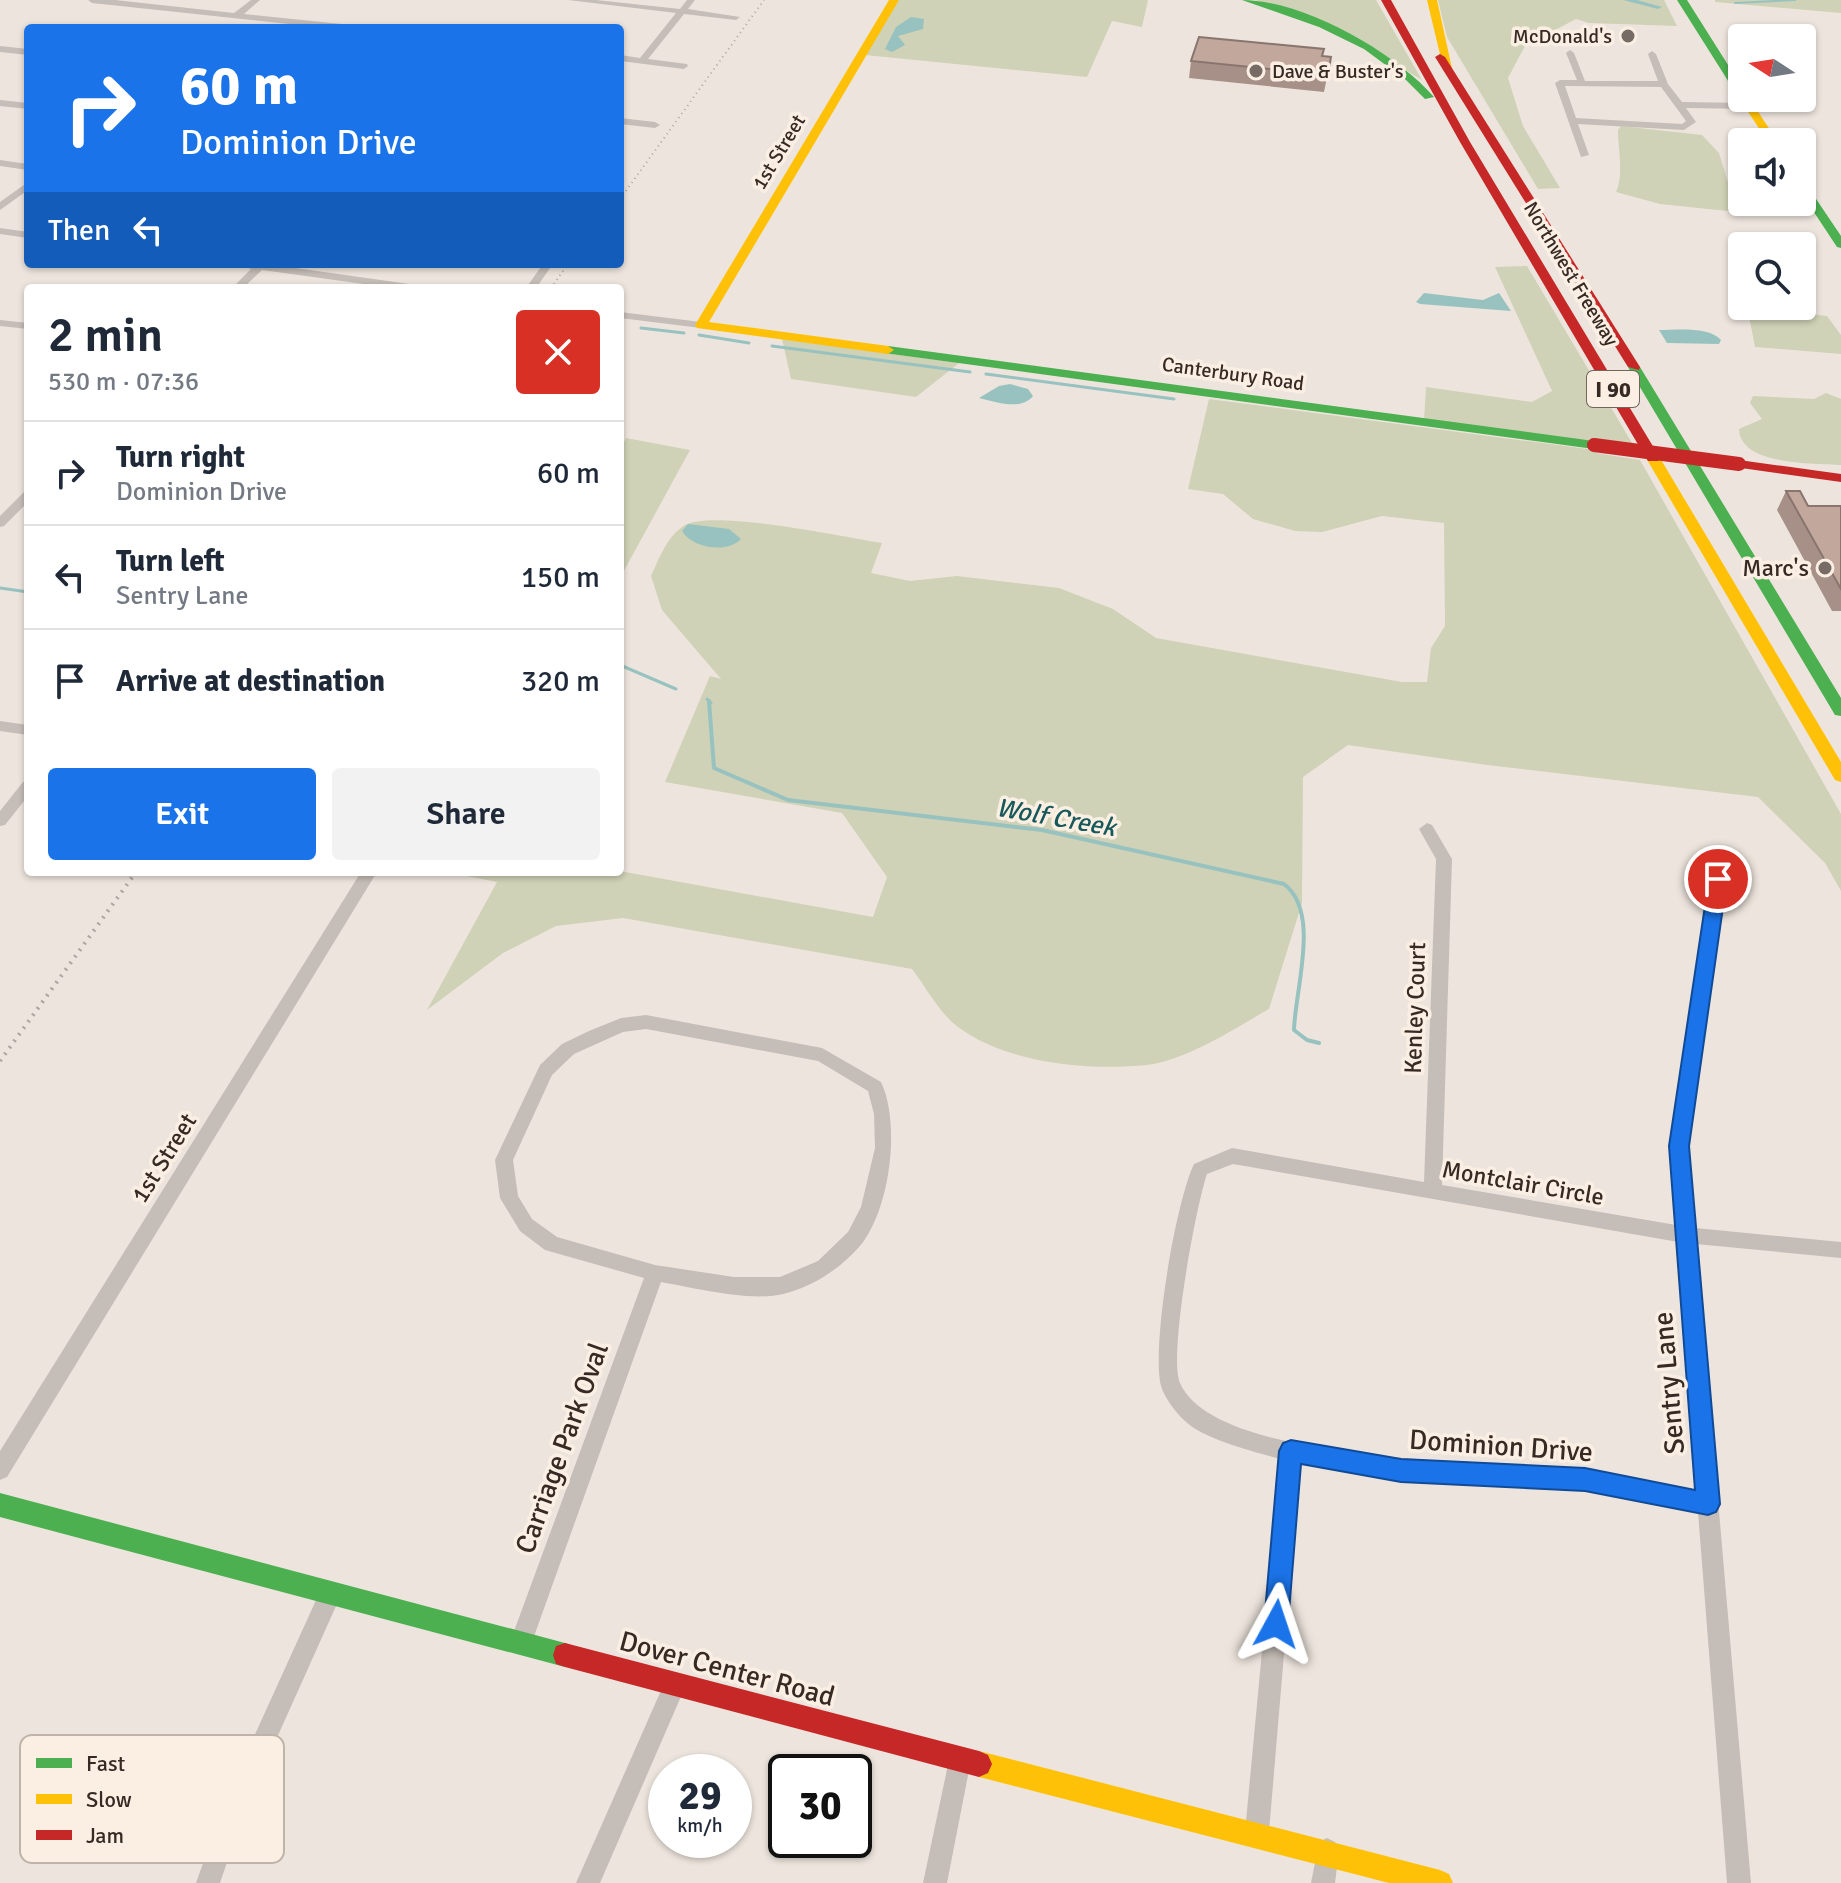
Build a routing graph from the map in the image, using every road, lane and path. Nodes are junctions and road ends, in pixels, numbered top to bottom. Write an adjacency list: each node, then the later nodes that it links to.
1 (92, 0): 12 (street)
2 (256, 0): 12 (street)
3 (572, 0): 11 (street)
4 (691, 0): 11 (street)
5 (894, 0): 49 (main road, 1st Street)
6 (1247, 0): 33 (main road)
7 (1386, 0): 33 (main road, Northwest Freeway / I 90)
8 (1407, 0): 22 (main road, Northwest Freeway / I 90)
9 (1432, 0): 22 (main road)
10 (1682, 0): 23 (main road)
11 (682, 11): 13 (street); 20 (street)
12 (237, 15): 14 (street)
13 (736, 17)
14 (316, 24)
15 (0, 49): 16 (street)
16 (24, 52)
17 (1570, 53): 24 (street)
18 (1652, 54): 25 (street)
19 (624, 58): 20 (street)
20 (643, 60): 21 (street)
21 (684, 66)
22 (1449, 72): 54 (main road, Northwest Freeway / I 90)
23 (1728, 73)
24 (1581, 80): 25 (street); 31 (street)
25 (1664, 84): 28 (street)
26 (0, 103): 29 (street)
27 (1728, 103): 28 (street)
28 (1680, 105): 31 (street)
29 (24, 106)
30 (624, 121): 32 (street)
31 (1574, 121): 34 (street)
32 (655, 125)
33 (1465, 142): 57 (main road, Northwest Freeway / I 90)
34 (1584, 155)
35 (0, 163): 36 (street)
36 (24, 166)
37 (24, 188): 39 (street)
38 (1816, 206): 42 (main road)
39 (0, 207)
40 (0, 231): 41 (street)
41 (24, 234)
42 (1839, 240)
43 (258, 268): 45 (street)
44 (281, 268): 46 (street)
45 (241, 284)
46 (389, 284)
47 (624, 315): 49 (street, Canterbury Road)
48 (0, 323): 50 (street)
49 (701, 325): 51 (main road, Canterbury Road, bridge)
50 (24, 326)
51 (1841, 478)
52 (24, 499): 53 (street)
53 (0, 523)
54 (1841, 711)
55 (0, 726): 56 (street)
56 (24, 729)
57 (1841, 776)
58 (24, 791): 59 (street)
59 (0, 821)
60 (1427, 829): 64 (street, Kenley Court)
61 (367, 876): 69 (street, 1st Street)
62 (1718, 879): 65 (street, Sentry Lane)
63 (1200, 1169): 64 (street, Montclair Circle); 68 (street, Dominion Drive)
64 (1433, 1192): 65 (street, Montclair Circle)
65 (1685, 1235): 66 (street, Montclair Circle); 70 (street, Sentry Lane)
66 (1841, 1250)
67 (655, 1273): 67 (street); 73 (street, Carriage Park Oval)
68 (1291, 1451): 70 (street, Dominion Drive); 77 (street)
69 (0, 1470)
70 (1708, 1504): 85 (street, Sentry Lane)
71 (0, 1505): 72 (main road, Dover Center Road)
72 (330, 1595): 73 (main road, Dover Center Road); 75 (street)
73 (521, 1642): 74 (main road, Dover Center Road)
74 (675, 1685): 76 (main road, Dover Center Road); 81 (street)
75 (266, 1735)
76 (960, 1760): 77 (main road, Dover Center Road); 82 (street)
77 (1257, 1832): 78 (main road, Dover Center Road)
78 (1327, 1850): 83 (street); 84 (main road, Dover Center Road)
79 (215, 1863): 80 (street)
80 (208, 1883)
81 (588, 1883)
82 (935, 1883)
83 (1323, 1883)
84 (1440, 1883)
85 (1739, 1883)

